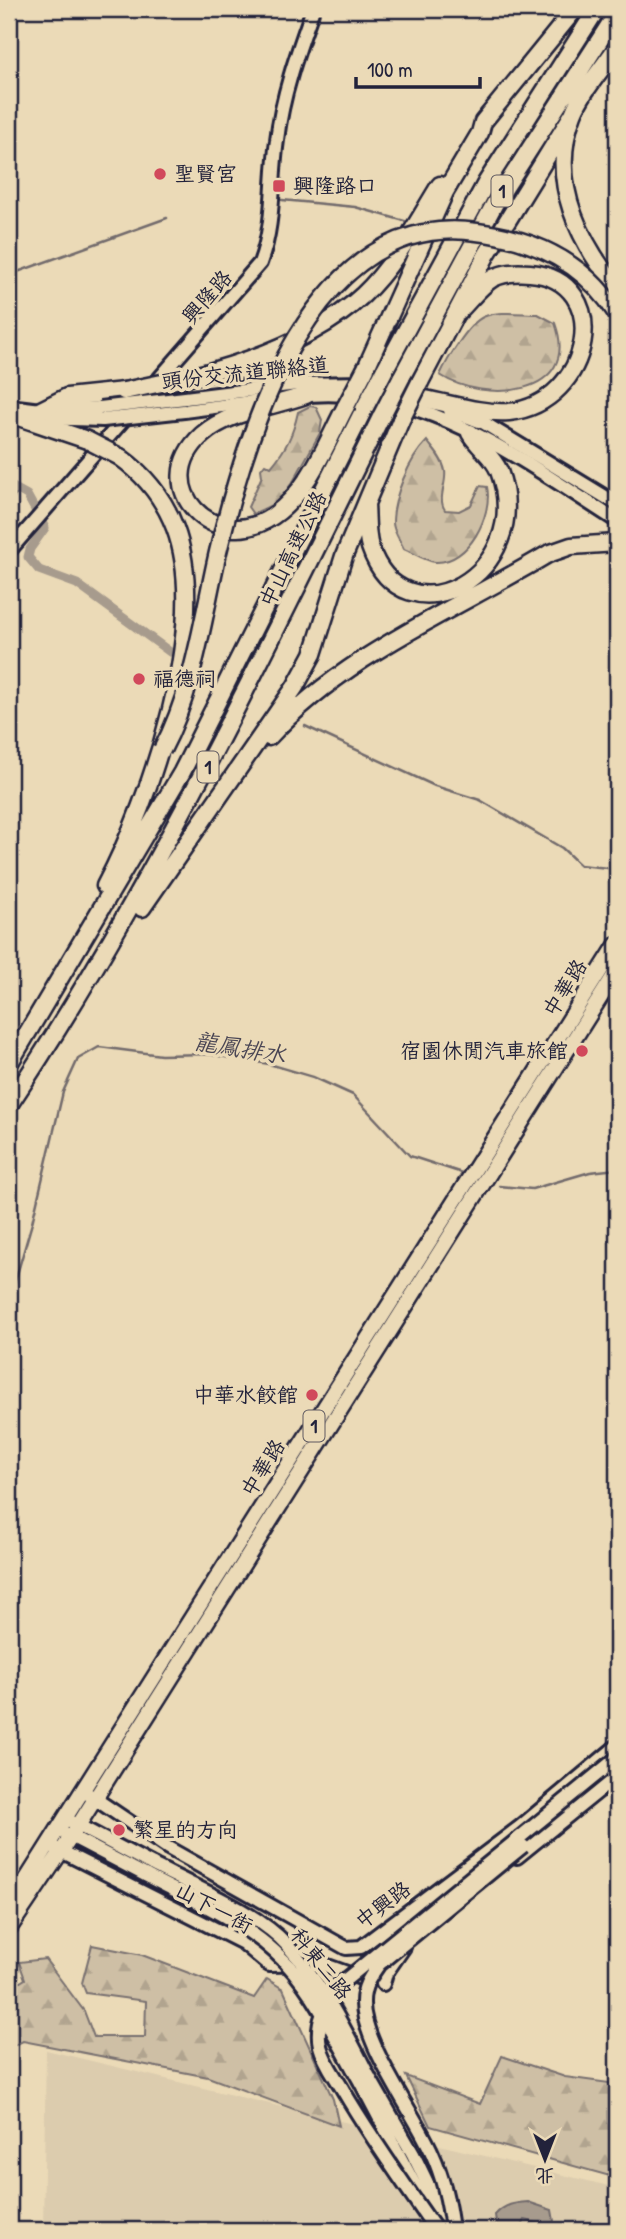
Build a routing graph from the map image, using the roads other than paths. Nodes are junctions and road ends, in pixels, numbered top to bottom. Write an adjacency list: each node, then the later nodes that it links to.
1 (313, 9): 23 (street, 興隆路)
2 (575, 9): 7 (highway)
3 (597, 9): 27 (highway, 中山高速公路 / 1, bridge)
4 (617, 12): 29 (highway, 中山高速公路 / 1, bridge)
5 (617, 47): 6 (highway)
6 (573, 114): 8 (highway); 9 (highway)
7 (482, 122): 11 (highway, bridge); 15 (highway, bridge)
8 (617, 288)
9 (459, 311): 12 (highway); 19 (highway, bridge)
10 (617, 314): 24 (highway, bridge)
11 (306, 395): 13 (street, 頭份交流道聯絡道); 18 (street, 頭份交流道聯絡道)
12 (425, 399): 13 (street, 頭份交流道聯絡道); 20 (street, 頭份交流道聯絡道)
13 (184, 404): 16 (street, 頭份交流道聯絡道, bridge)
14 (9, 406): 15 (street)
15 (41, 410): 16 (street)
16 (102, 414): 17 (street)
17 (16, 417): 24 (highway, bridge)
18 (470, 433): 19 (highway); 21 (street, 頭份交流道聯絡道)
19 (366, 503): 25 (highway)
20 (617, 504)
21 (617, 521)
22 (617, 543): 25 (highway)
23 (9, 551)
24 (162, 750): 27 (highway)
25 (211, 805): 29 (highway)
26 (617, 944): 32 (main road, 中華路 / 1)
27 (79, 948): 30 (highway, 中山高速公路 / 1)
28 (617, 971): 32 (main road, 中華路 / 1)
29 (95, 972): 31 (highway, 中山高速公路 / 1)
30 (9, 1064)
31 (9, 1105)
32 (280, 1493): 37 (main road, 中華路 / 1); 38 (main road, 中華路 / 1)
33 (617, 1746): 44 (street, 中興路)
34 (617, 1758): 49 (street, 中興路, bridge)
35 (617, 1769): 50 (street, 中興路, bridge)
36 (617, 1776): 45 (street)
37 (81, 1791): 38 (street, 中興路); 39 (main road, 中華路 / 1)
38 (95, 1798): 40 (main road, 中華路 / 1); 44 (street, 中興路)
39 (60, 1823): 40 (street, 科東二路); 41 (main road, 中華路 / 1)
40 (74, 1832): 41 (main road, 中華路 / 1); 48 (street, 科東二路, bridge)
41 (55, 1848): 42 (main road, 中華路 / 1); 43 (main road, 中華路 / 1); 46 (street, 山下一街)
42 (9, 1907)
43 (9, 1929)
44 (332, 1941): 46 (street)
45 (400, 1950): 46 (street, 山下一街); 47 (street)
46 (322, 1964)
47 (383, 1984)
48 (365, 2079): 49 (street, 科東二路); 50 (street, 科東二路)
49 (437, 2230)
50 (451, 2230)

